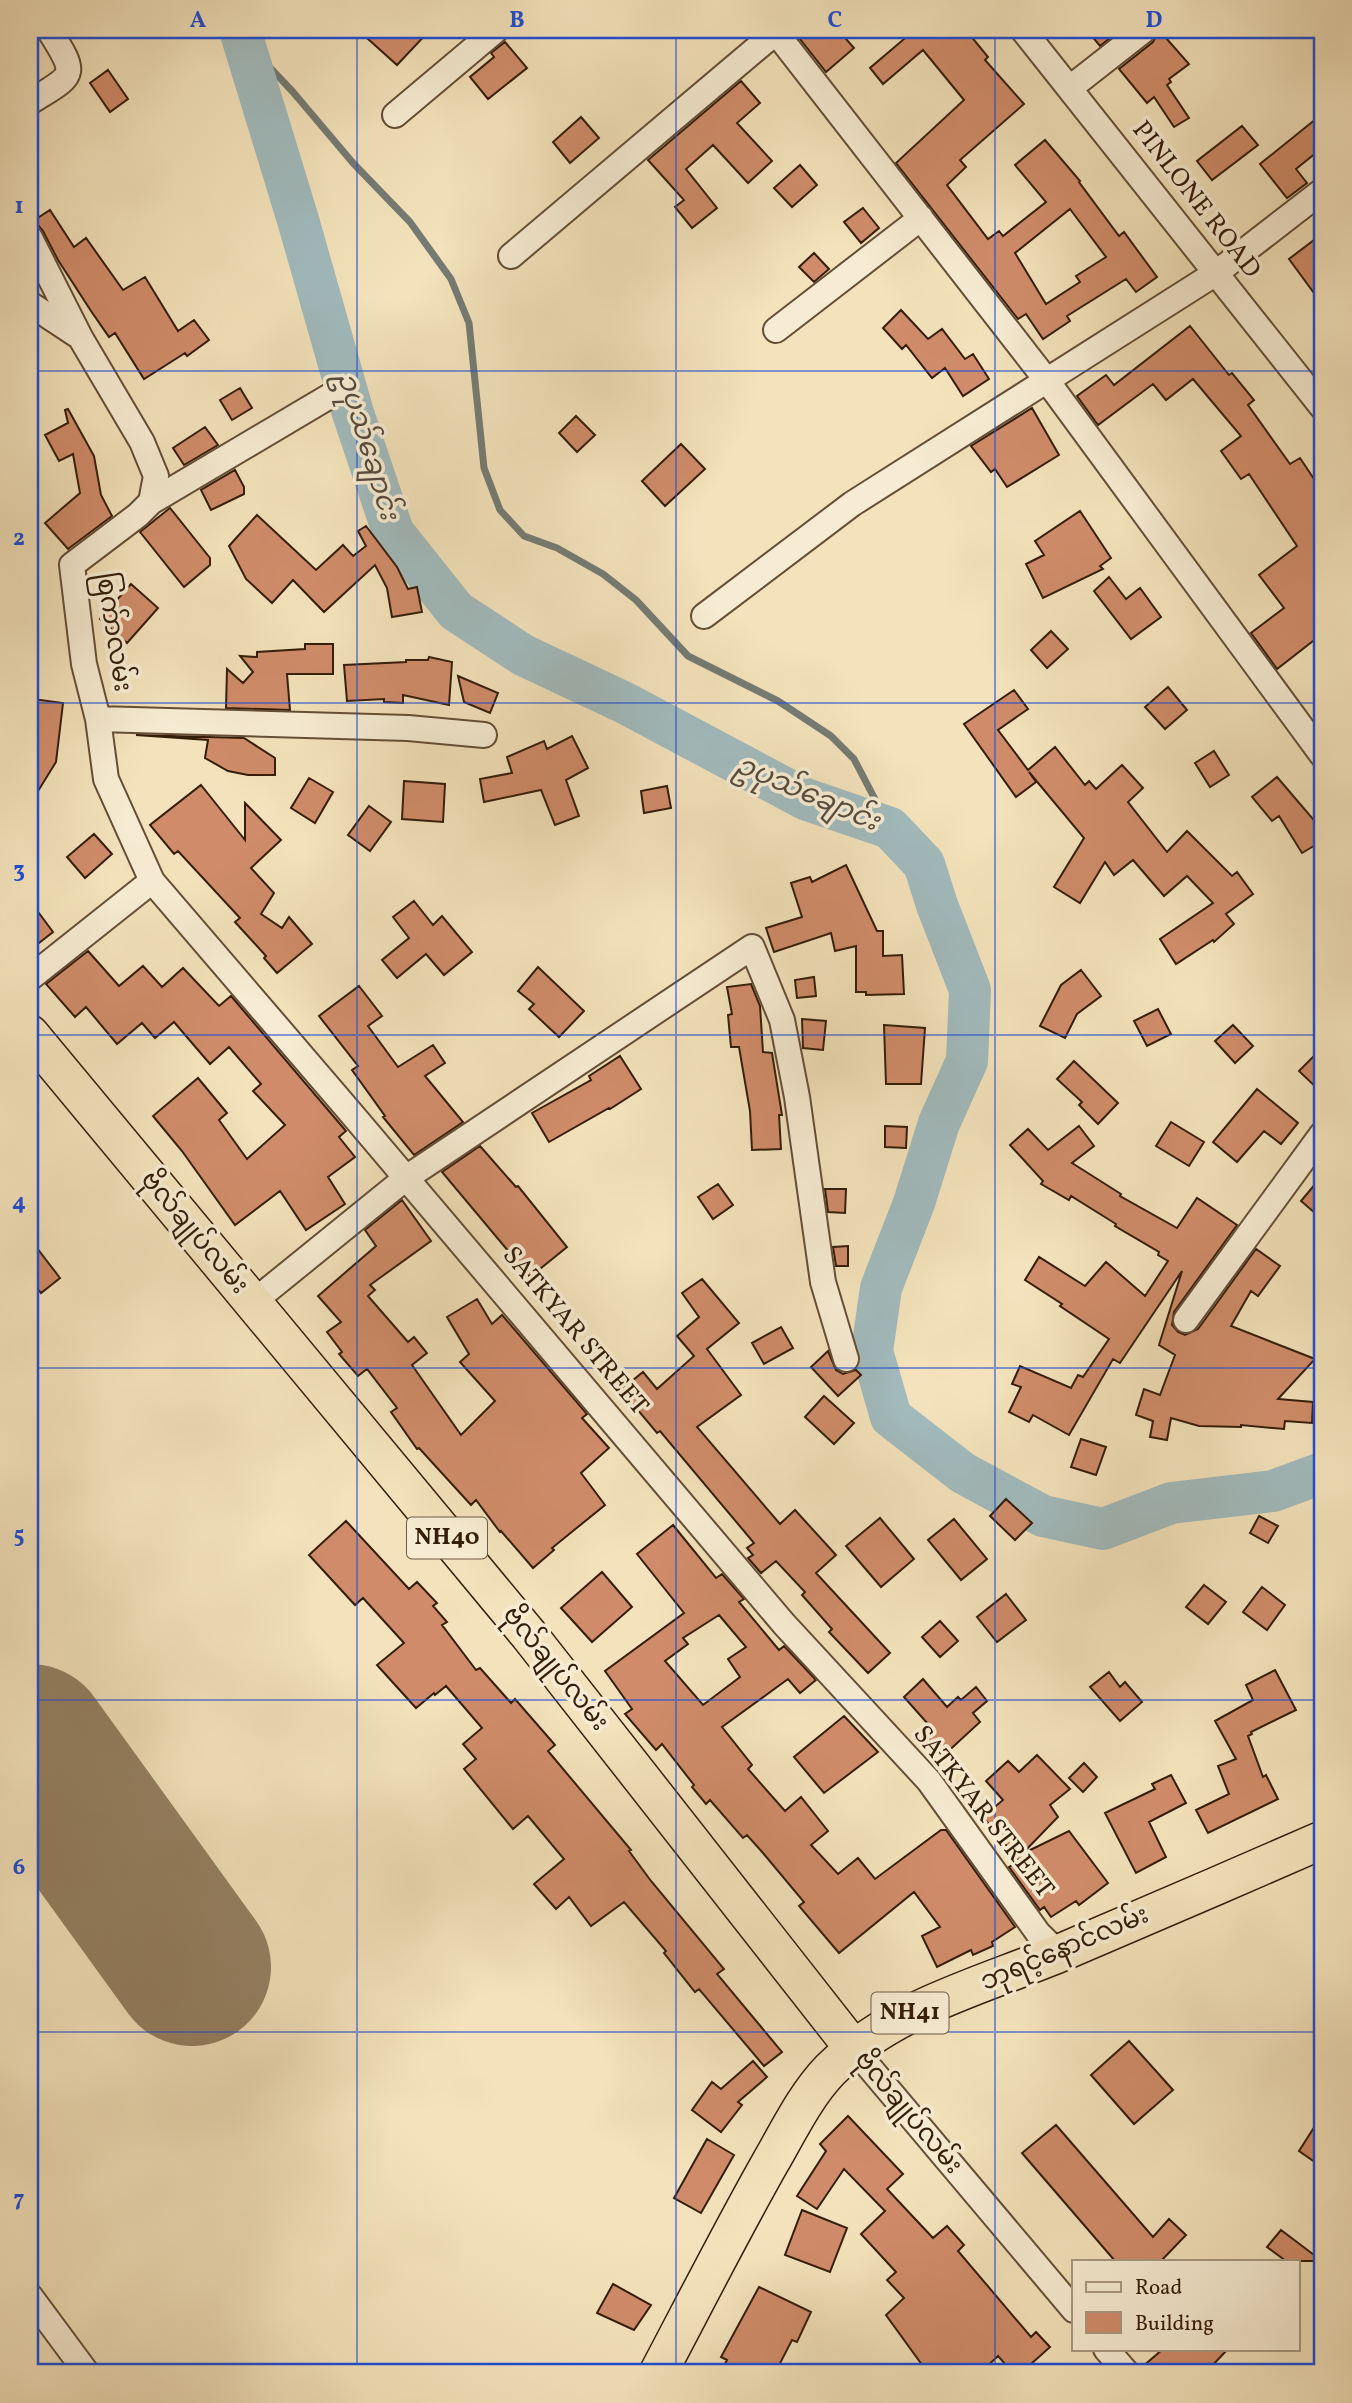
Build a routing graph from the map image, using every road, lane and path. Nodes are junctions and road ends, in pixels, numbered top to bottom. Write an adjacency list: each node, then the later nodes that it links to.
1 (49, 30): 7 (street)
2 (496, 30): 8 (street)
3 (1023, 30): 6 (street, PINLONE ROAD)
4 (1144, 30): 6 (street)
5 (775, 31): 10 (street); 12 (street)
6 (1070, 88): 13 (street, PINLONE ROAD)
7 (30, 102)
8 (395, 115)
9 (1322, 191): 13 (street)
10 (921, 218): 15 (street); 17 (street)
11 (30, 238): 16 (street)
12 (511, 256)
13 (1216, 273): 17 (street); 19 (street, PINLONE ROAD)
14 (30, 304): 16 (street)
15 (776, 330)
16 (80, 337): 20 (street)
17 (1048, 382): 21 (street); 24 (street)
18 (340, 390): 20 (street)
19 (1322, 407)
20 (151, 502): 22 (street, စြက်ာလမ်း)
21 (704, 616)
22 (98, 719): 23 (street, စြက်ာလမ်း); 25 (street, SATKYAR STREET)
23 (484, 735)
24 (1322, 755)
25 (152, 881): 26 (street); 29 (street, SATKYAR STREET)
26 (30, 978)
27 (30, 1034): 30 (highway, ဗိုလ်ချုပ်လမ်း / NH40)
28 (1322, 1135): 31 (street)
29 (407, 1178): 30 (street); 32 (street); 34 (street, SATKYAR STREET)
30 (252, 1303): 35 (highway, ဗိုလ်ချုပ်လမ်း / NH40)
31 (1186, 1320)
32 (846, 1359)
33 (1322, 1840): 34 (highway, ဘုရင့်နောင်လမ်း / NH41)
34 (1058, 1953): 35 (highway, ဘုရင့်နောင်လမ်း / NH41)
35 (854, 2049): 37 (street, ဗိုလ်ချုပ်လမ်း); 40 (highway, ဘုရင့်နောင်လမ်း / NH41)
36 (30, 2296): 39 (street)
37 (1072, 2308)
38 (1108, 2350): 41 (street)
39 (88, 2373)
40 (657, 2373)
41 (1127, 2373)

